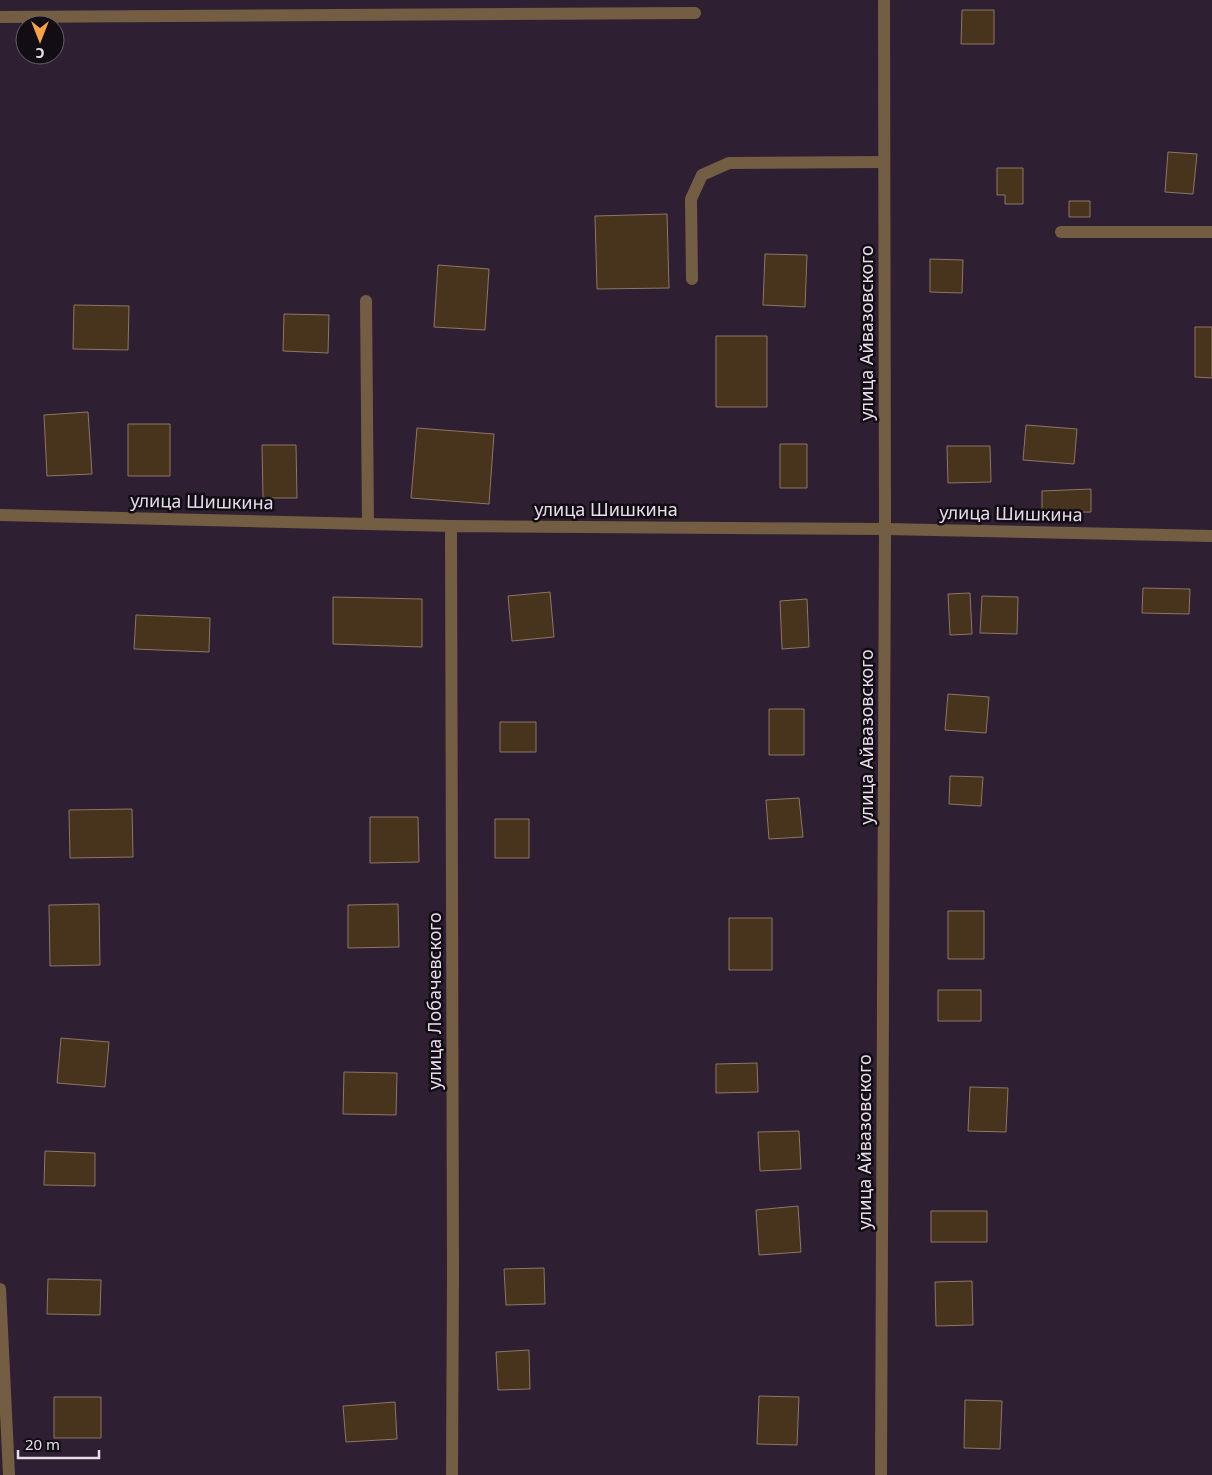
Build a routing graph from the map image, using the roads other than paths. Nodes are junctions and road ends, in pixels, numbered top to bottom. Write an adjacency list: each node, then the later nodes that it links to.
1 (884, 0): 4 (street, улица Айвазовского)
2 (695, 13): 3 (street)
3 (0, 17)
4 (884, 162): 7 (street); 12 (street, улица Айвазовского)
5 (1061, 232): 6 (street)
6 (1212, 232)
7 (692, 278)
8 (366, 301): 10 (street)
9 (0, 515): 10 (street, улица Шишкина)
10 (368, 524): 11 (street, улица Шишкина)
11 (451, 526): 12 (street, улица Шишкина); 16 (street, улица Лобачевского)
12 (885, 529): 13 (street, улица Шишкина); 17 (street, улица Айвазовского)
13 (1212, 536)
14 (0, 1289): 15 (street)
15 (9, 1475)
16 (452, 1475)
17 (881, 1475)

